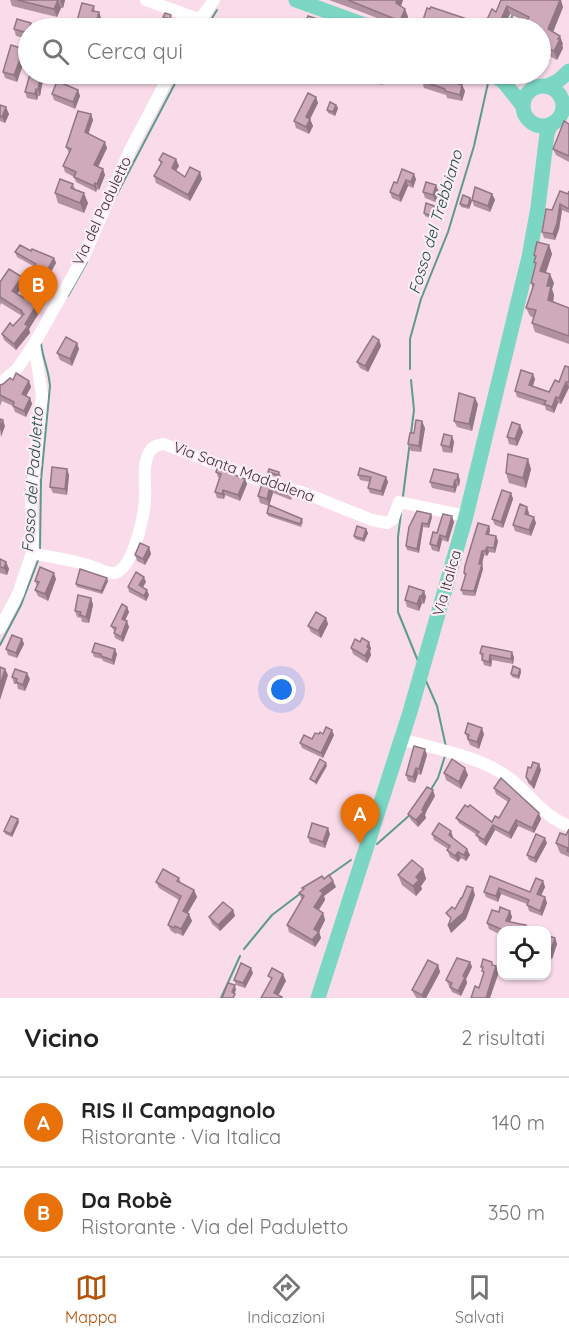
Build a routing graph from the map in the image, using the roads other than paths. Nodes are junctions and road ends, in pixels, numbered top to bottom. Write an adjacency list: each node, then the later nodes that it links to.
1 (146, 0): 4 (street)
2 (214, 0): 5 (street)
3 (296, 0): 6 (main road)
4 (184, 18)
5 (200, 18)
6 (346, 18)
7 (569, 71): 13 (main road)
8 (569, 78): 13 (main road)
9 (165, 84): 18 (street, Via del Paduletto)
10 (503, 84): 14 (main road)
11 (515, 84): 12 (main road)
12 (532, 90): 13 (main road); 14 (main road)
13 (560, 98): 15 (main road)
14 (523, 106): 16 (main road)
15 (559, 121): 16 (main road); 17 (main road, Via Italica)
16 (532, 123): 17 (main road, Via Italica)
17 (544, 160): 20 (main road, Via Italica)
18 (34, 344): 19 (street, Via del Paduletto); 21 (street)
19 (0, 384)
20 (466, 516): 21 (street, Via Santa Maddalena); 23 (main road, Via Italica)
21 (37, 554): 22 (street)
22 (0, 628)
23 (401, 739): 24 (street); 25 (main road, Via Italica)
24 (569, 826)
25 (318, 998)

